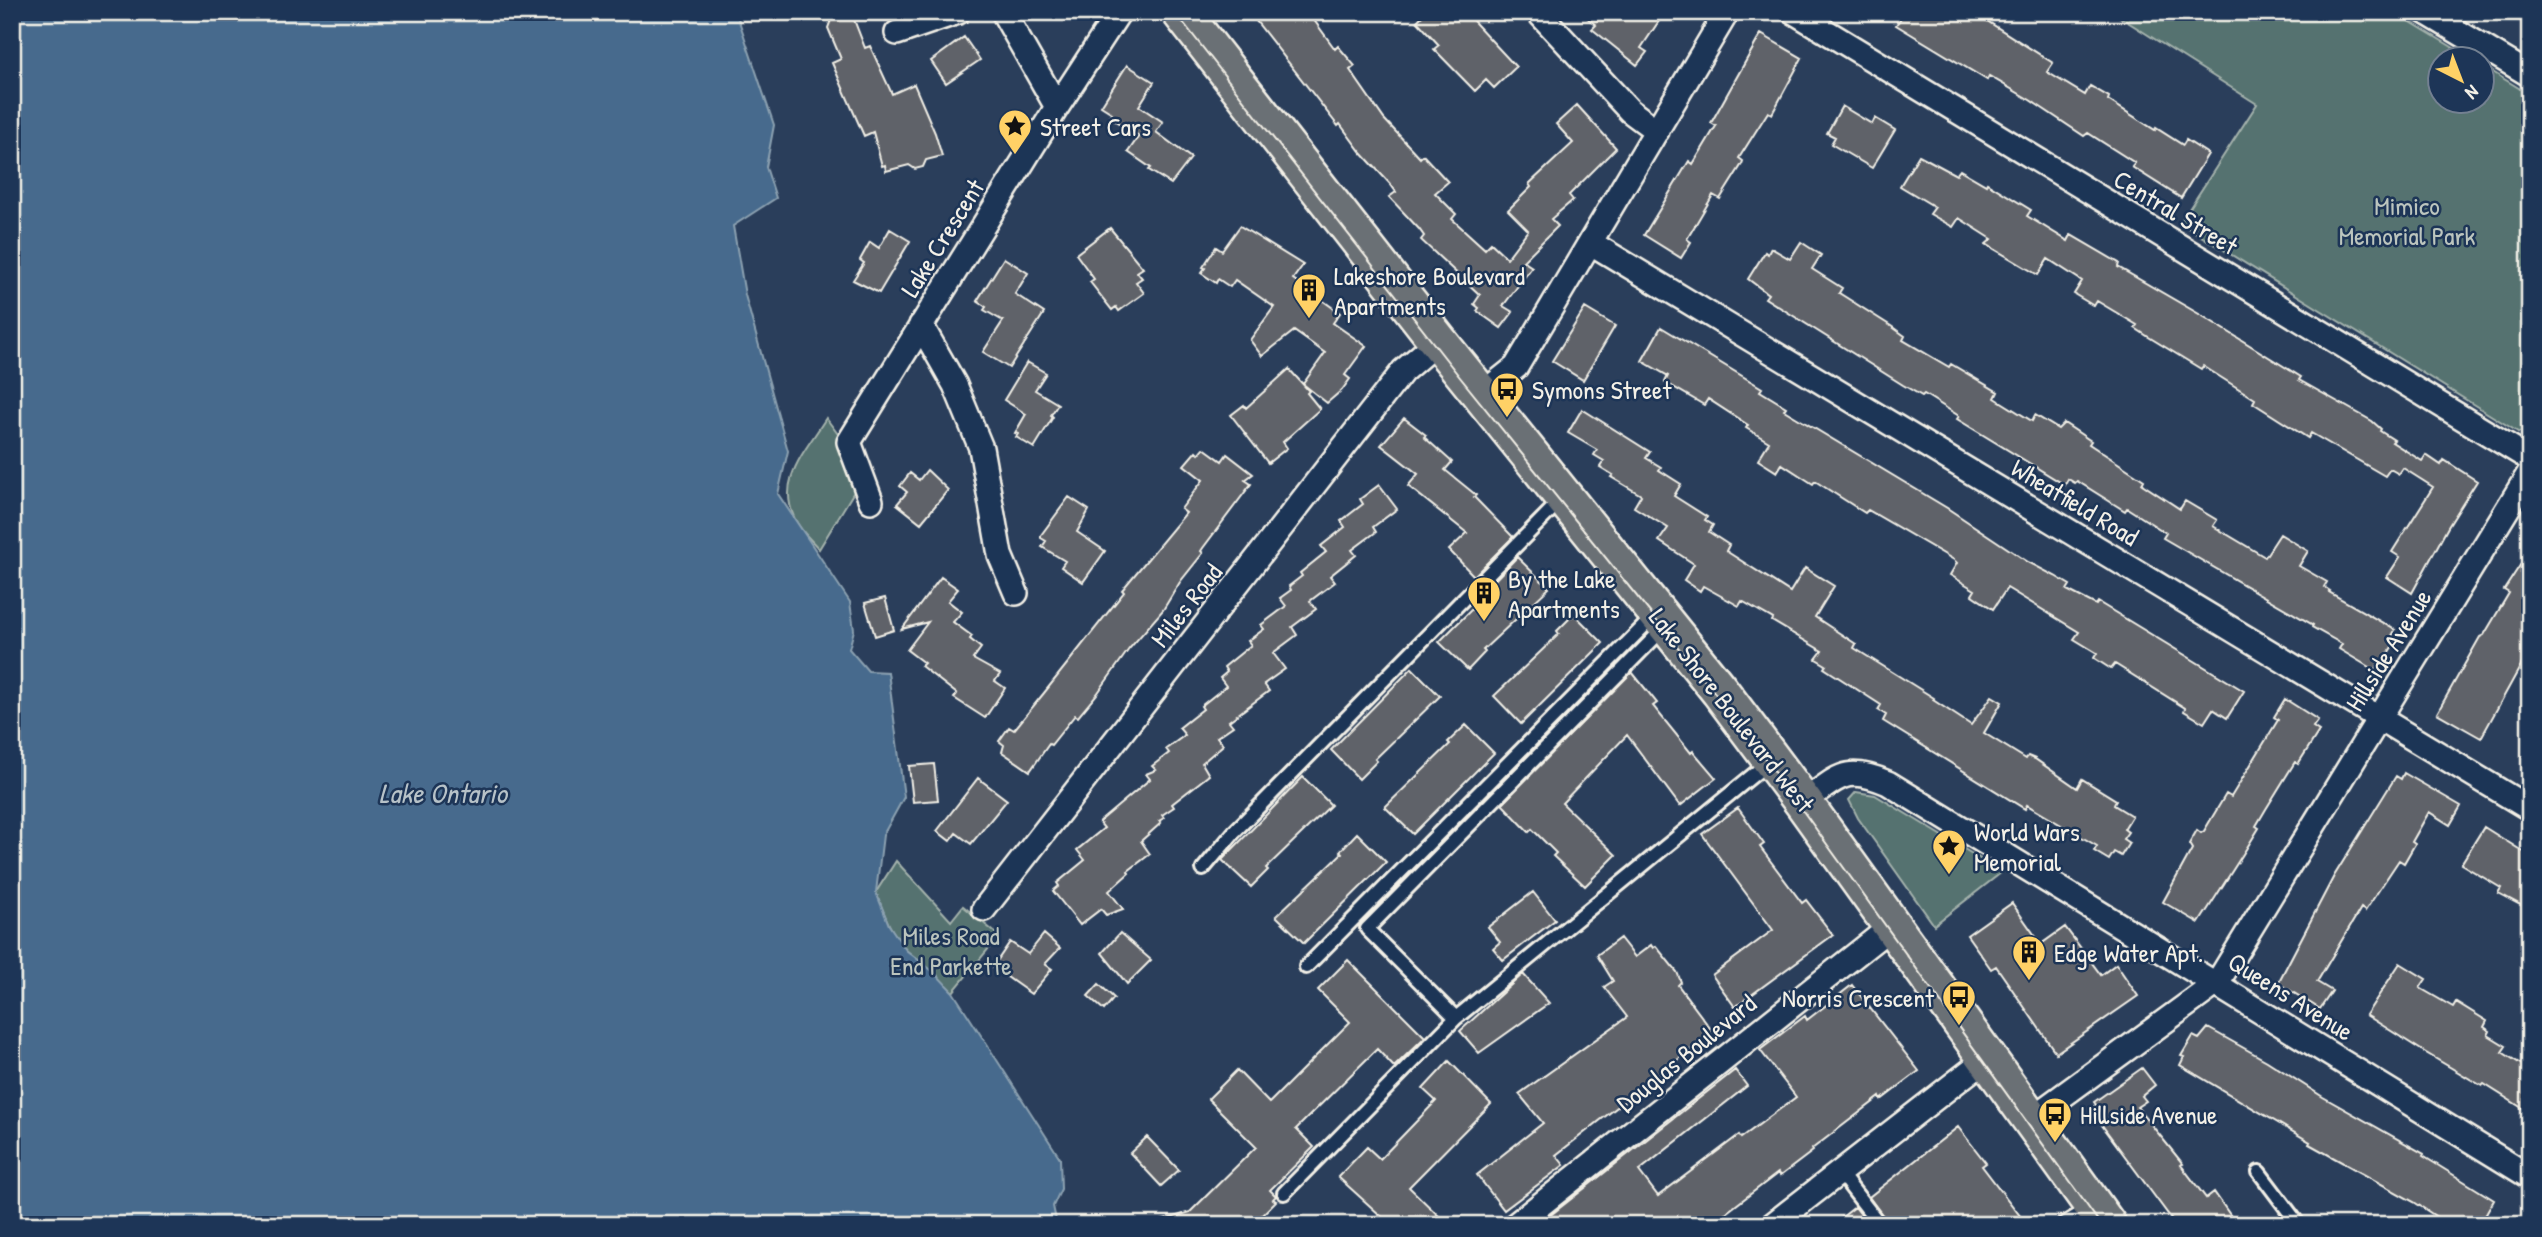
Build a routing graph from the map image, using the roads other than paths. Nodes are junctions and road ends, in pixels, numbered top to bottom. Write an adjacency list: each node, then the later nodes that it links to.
1 (958, 12): 9 (street)
2 (1003, 12): 11 (street)
3 (1118, 12): 11 (street, Lake Crescent)
4 (1181, 12): 15 (main road, Lake Shore Boulevard West)
5 (1538, 12): 12 (street)
6 (1727, 12): 12 (street)
7 (1794, 12): 17 (street, Central Street)
8 (2425, 12): 10 (street)
9 (897, 33)
10 (2530, 75)
11 (1057, 107): 14 (street, Lake Crescent)
12 (1657, 131): 13 (street)
13 (1591, 243): 16 (street); 23 (street, Wheatfield Road)
14 (921, 325): 20 (street, Lake Crescent); 21 (street)
15 (1438, 341): 16 (main road, Lake Shore Boulevard West); 28 (street, Miles Road)
16 (1481, 395): 19 (main road, Lake Shore Boulevard West)
17 (2530, 459)
18 (2530, 472): 23 (street, Hillside Avenue)
19 (1564, 497): 22 (main road, Lake Shore Boulevard West); 27 (lane)
20 (871, 501)
21 (1016, 593)
22 (1662, 619): 24 (main road, Lake Shore Boulevard West); 30 (lane); 32 (lane)
23 (2378, 718): 26 (street, Wheatfield Road); 31 (street, Hillside Avenue)
24 (1772, 760): 25 (main road, Lake Shore Boulevard West); 32 (lane)
25 (1803, 802): 29 (main road, Lake Shore Boulevard West); 31 (street, Queens Avenue)
26 (2530, 809)
27 (1203, 869)
28 (985, 909)
29 (1892, 926): 33 (main road, Lake Shore Boulevard West); 40 (street, Douglas Boulevard)
30 (1306, 967)
31 (2217, 983): 34 (street, Hillside Avenue); 37 (street, Queens Avenue)
32 (1456, 1018): 38 (lane)
33 (1987, 1058): 34 (main road, Lake Shore Boulevard West); 36 (street)
34 (2031, 1119): 39 (main road, Lake Shore Boulevard West)
35 (2259, 1172): 44 (lane)
36 (1840, 1173): 41 (street); 42 (lane)
37 (2530, 1177)
38 (1284, 1193)
39 (2100, 1216): 43 (lane)
40 (1515, 1225)
41 (1772, 1225)
42 (1880, 1225)
43 (2063, 1225)
44 (2299, 1225)

